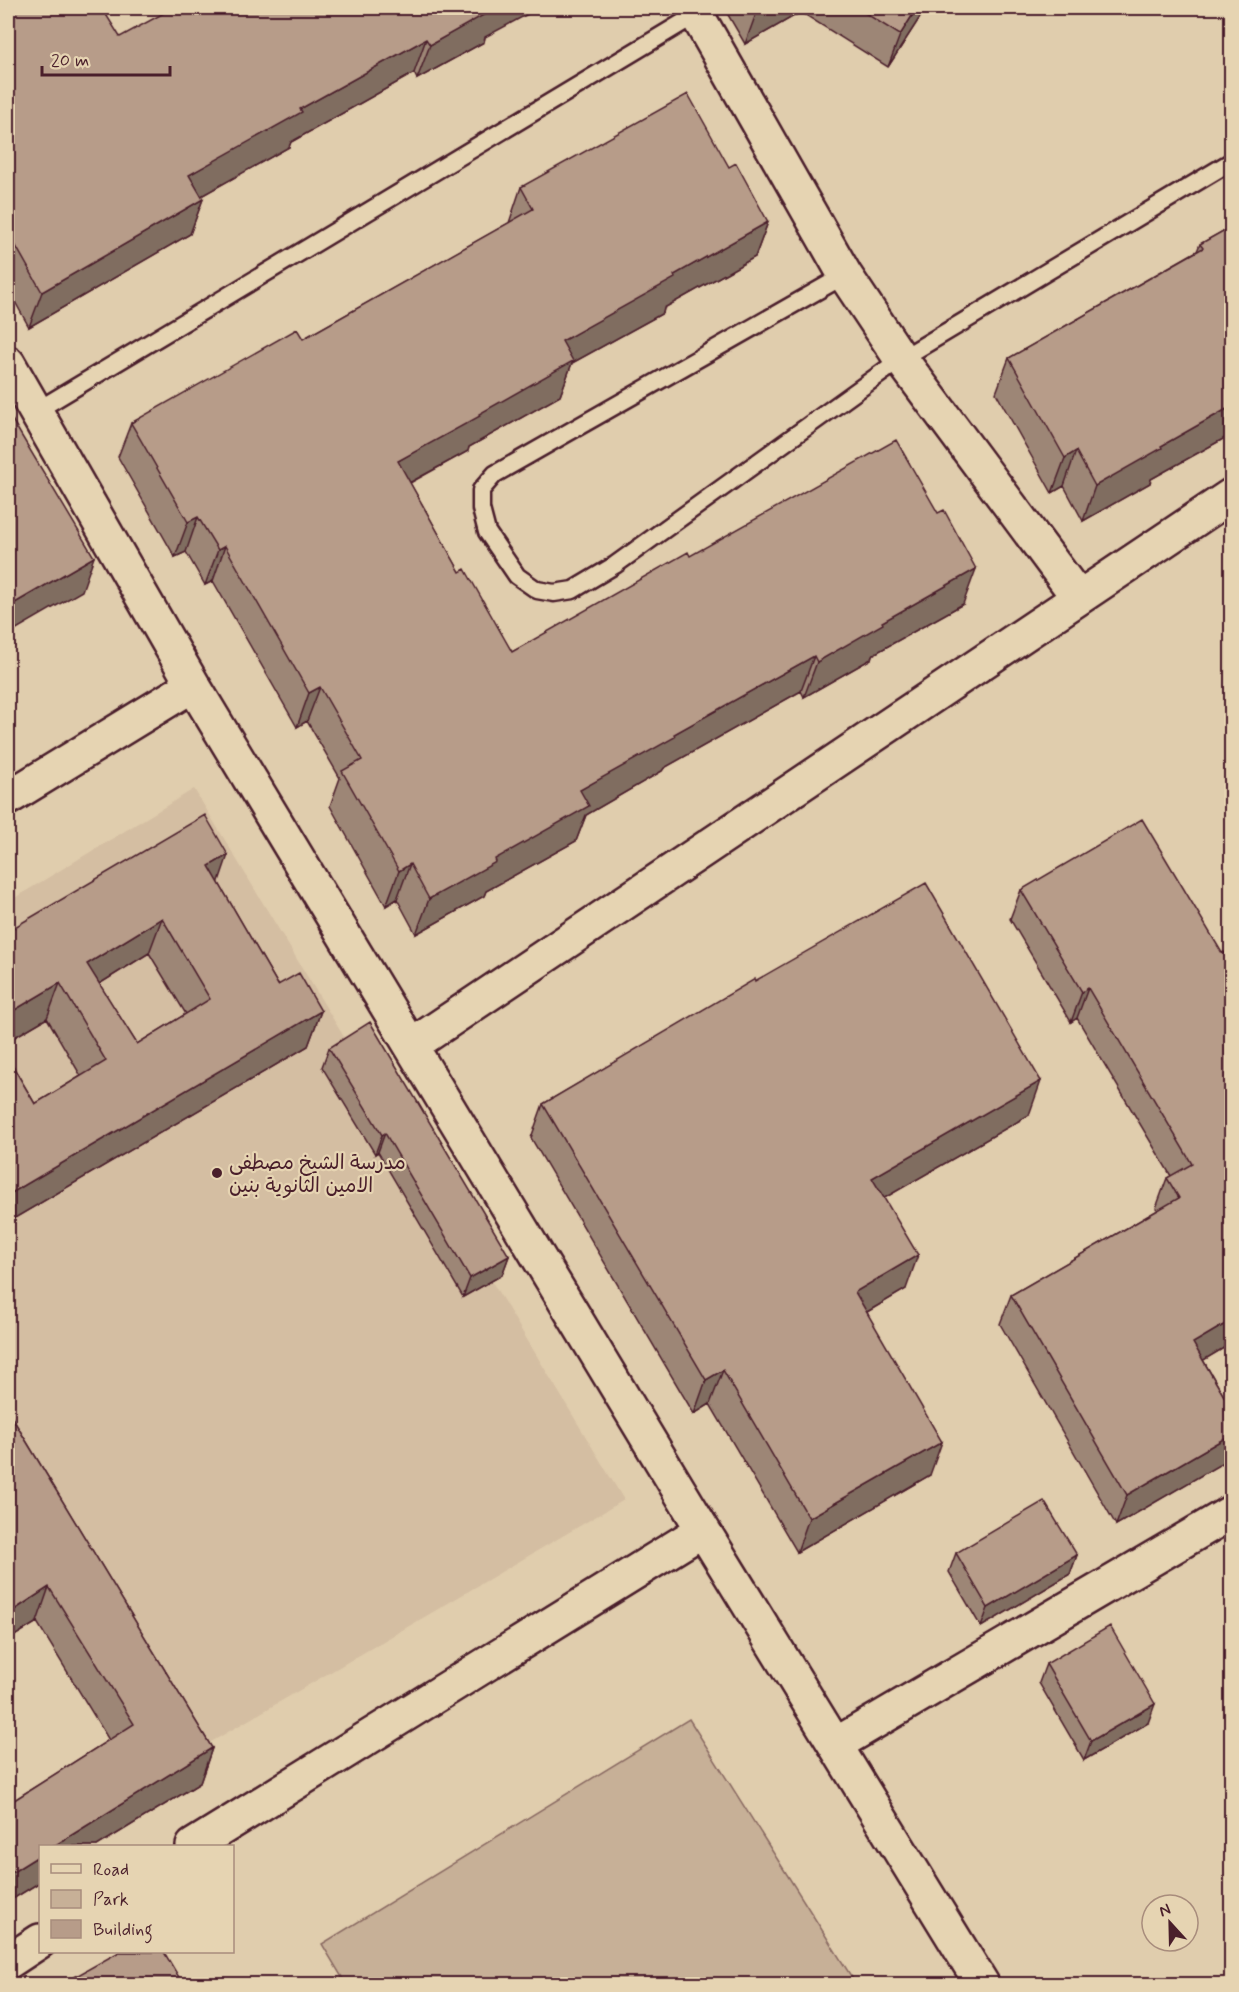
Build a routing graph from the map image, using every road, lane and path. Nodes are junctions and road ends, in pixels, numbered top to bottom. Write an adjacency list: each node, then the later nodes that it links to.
1 (695, 11): 3 (street); 6 (lane)
2 (1232, 161): 4 (lane)
3 (844, 275): 4 (street); 4 (lane)
4 (902, 359): 8 (street)
5 (8, 363): 6 (street)
6 (36, 411): 9 (street)
7 (1232, 495): 8 (street)
8 (1078, 597): 11 (street)
9 (193, 685): 10 (street); 11 (street)
10 (8, 798)
11 (411, 1046): 13 (street)
12 (1232, 1512): 14 (street)
13 (703, 1530): 14 (street); 15 (street)
14 (835, 1745): 18 (street)
15 (195, 1845)
16 (39, 1942): 17 (street)
17 (8, 1962)
18 (982, 1984)

